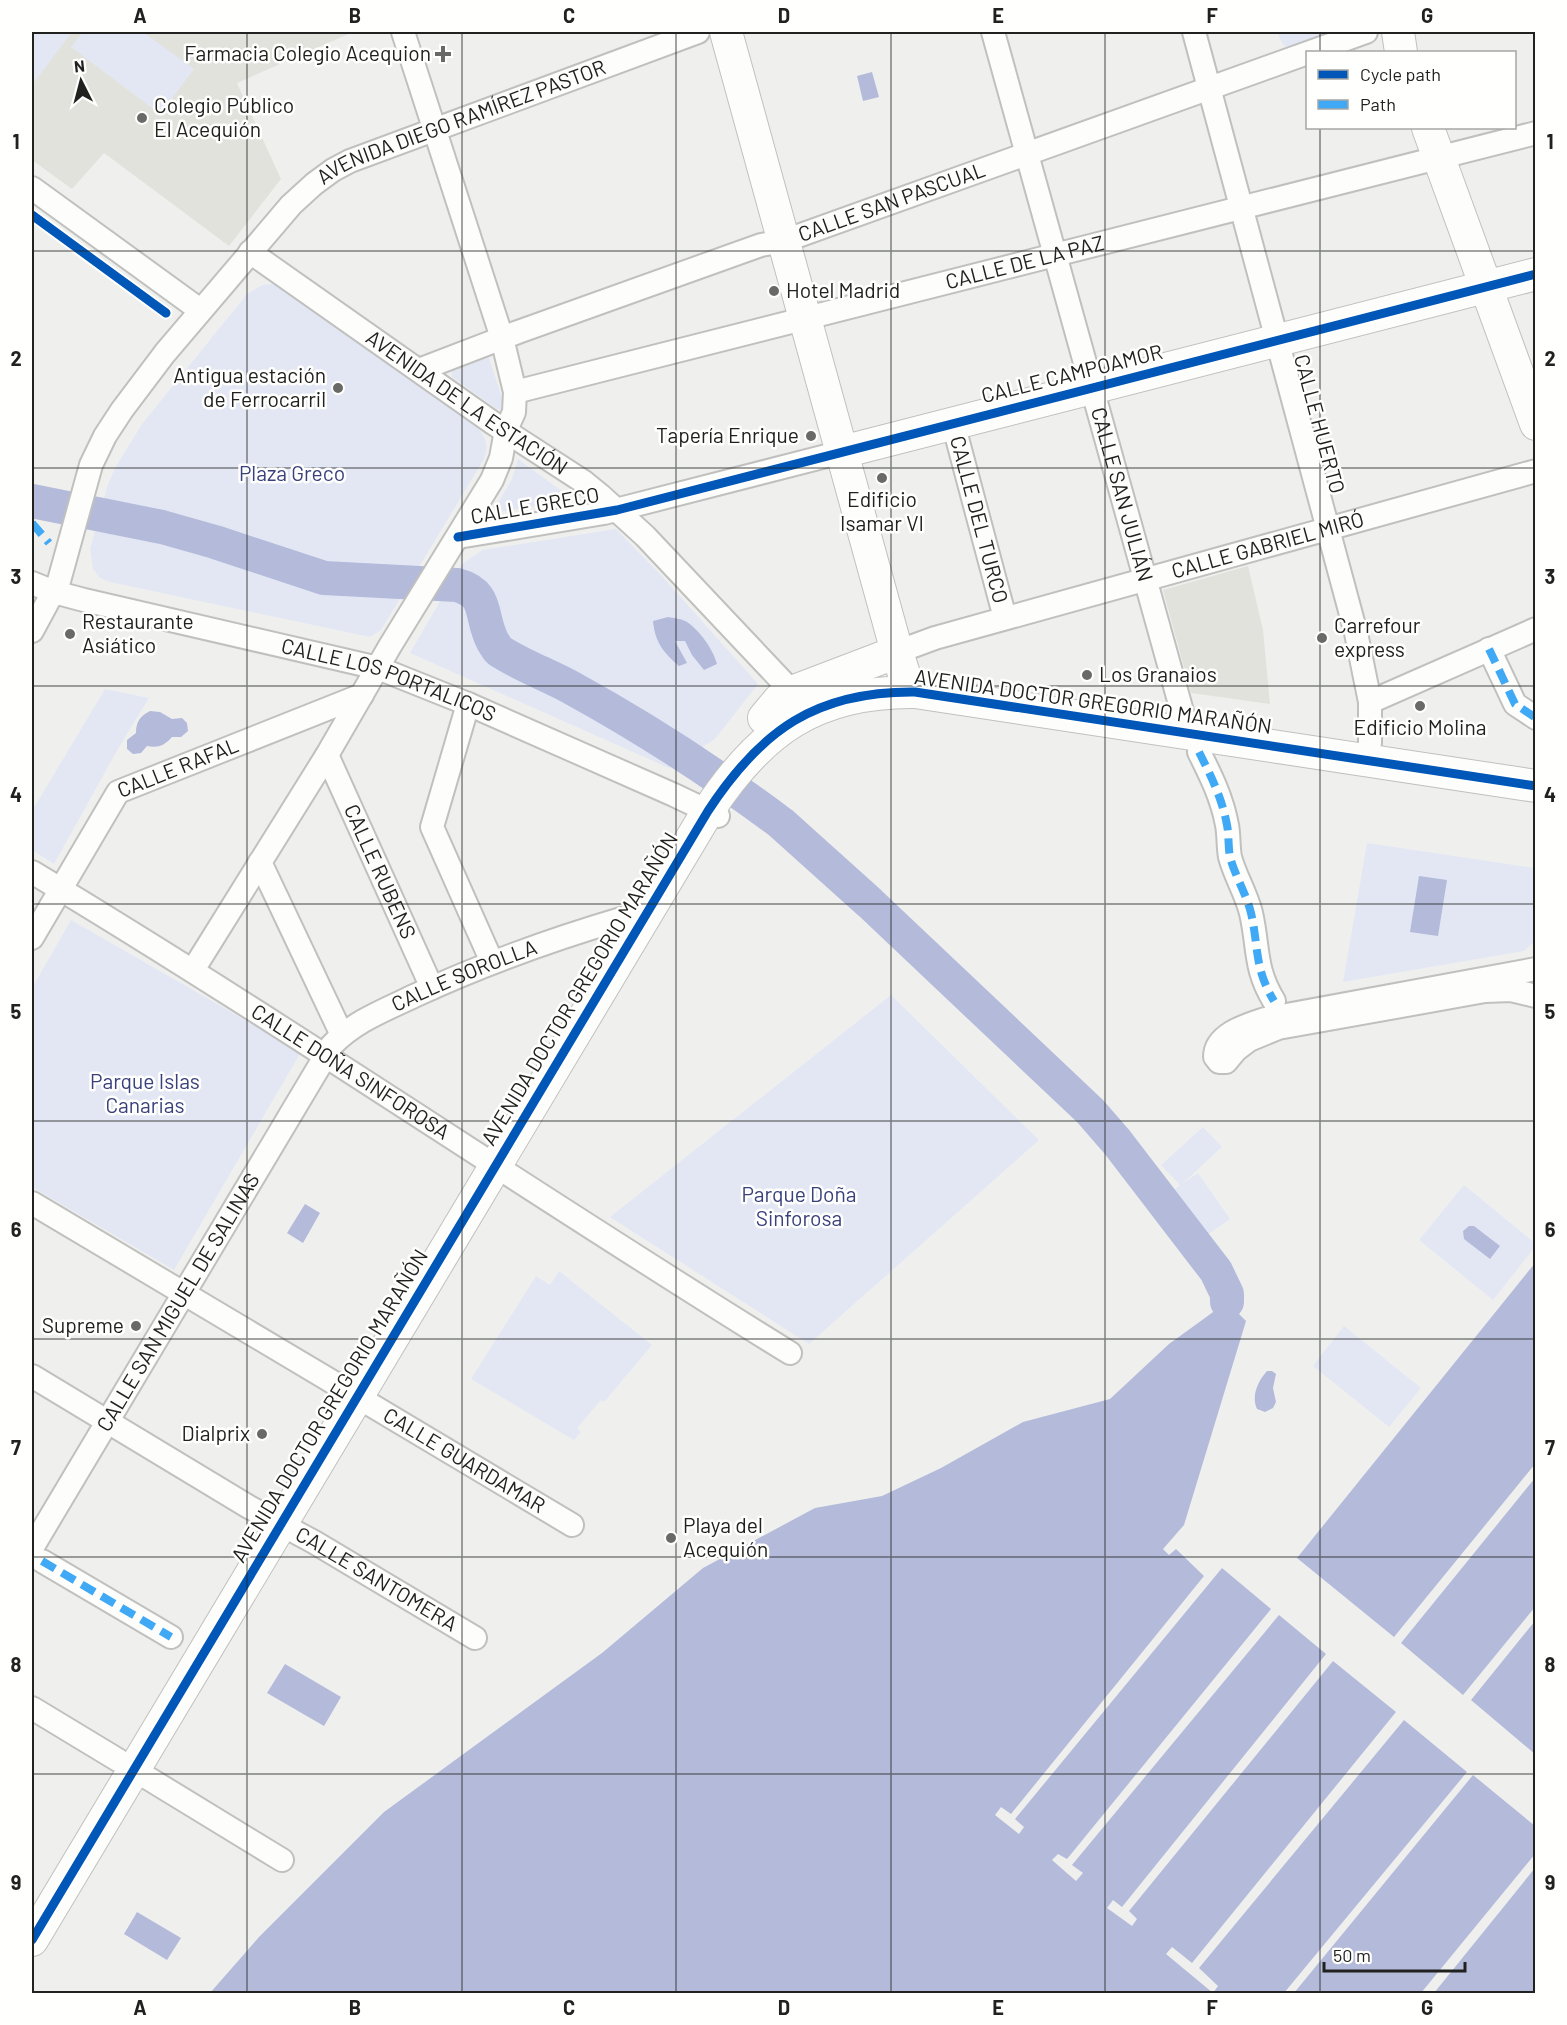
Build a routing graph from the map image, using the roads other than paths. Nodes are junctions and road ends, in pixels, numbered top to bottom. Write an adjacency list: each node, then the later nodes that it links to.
1 (403, 32): 12 (street)
2 (698, 32): 12 (street, AVENIDA DIEGO RAMÍREZ PASTOR)
3 (726, 32): 19 (street)
4 (993, 32): 15 (street, CALLE SAN JULIÁN)
5 (1194, 32): 11 (street, CALLE HUERTO)
6 (1366, 32): 8 (street, CALLE SAN PASCUAL)
7 (1398, 32): 9 (street)
8 (1313, 51)
9 (1401, 51)
10 (1306, 54): 11 (street, CALLE SAN PASCUAL)
11 (1210, 88): 15 (street, CALLE SAN PASCUAL); 18 (street, CALLE HUERTO)
12 (435, 129): 20 (street, AVENIDA DIEGO RAMÍREZ PASTOR); 26 (street)
13 (1428, 129): 16 (street)
14 (1536, 132): 16 (street, CALLE DE LA PAZ)
15 (1026, 153): 19 (street, CALLE SAN PASCUAL); 21 (street, CALLE SAN JULIÁN)
16 (1438, 157): 18 (street, CALLE DE LA PAZ); 23 (street)
17 (32, 188): 24 (street)
18 (1242, 207): 21 (street, CALLE DE LA PAZ); 27 (street, CALLE HUERTO)
19 (784, 241): 25 (street); 26 (street, CALLE SAN PASCUAL)
20 (250, 252): 24 (street); 28 (street, AVENIDA DE LA ESTACIÓN)
21 (1054, 255): 25 (street, CALLE DE LA PAZ); 29 (street, CALLE SAN JULIÁN)
22 (1536, 274): 23 (street, CALLE CAMPOAMOR)
23 (1484, 287): 27 (street, CALLE CAMPOAMOR); 32 (street)
24 (200, 310): 41 (street)
25 (805, 319): 30 (street, CALLE DE LA PAZ); 34 (street)
26 (502, 338): 28 (street, CALLE SAN PASCUAL); 30 (street)
27 (1278, 340): 29 (street, CALLE CAMPOAMOR); 37 (street, CALLE HUERTO)
28 (419, 370): 33 (street, AVENIDA DE LA ESTACIÓN)
29 (1092, 388): 31 (street, CALLE CAMPOAMOR); 39 (street, CALLE SAN JULIÁN)
30 (515, 392): 33 (street)
31 (953, 423): 34 (street, CALLE CAMPOAMOR); 42 (street, CALLE DEL TURCO)
32 (1536, 424)
33 (506, 430): 36 (street, AVENIDA DE LA ESTACIÓN); 38 (street)
34 (842, 452): 36 (street, CALLE CAMPOAMOR); 47 (street)
35 (1536, 471): 37 (street, CALLE GABRIEL MIRÓ)
36 (617, 510): 38 (street, CALLE GRECO); 48 (street, AVENIDA DE LA ESTACIÓN)
37 (1328, 529): 39 (street, CALLE GABRIEL MIRÓ); 50 (street, CALLE HUERTO)
38 (456, 541): 46 (street)
39 (1145, 579): 42 (street, CALLE GABRIEL MIRÓ); 52 (street, CALLE SAN JULIÁN)
40 (32, 583): 41 (street, CALLE LOS PORTALICOS)
41 (54, 592): 44 (street); 46 (street, CALLE LOS PORTALICOS)
42 (1005, 618): 47 (street, CALLE GABRIEL MIRÓ)
43 (1536, 629): 45 (street)
44 (32, 631)
45 (1489, 649): 50 (street); 53 (street)
46 (378, 668): 49 (street); 51 (street, CALLE LOS PORTALICOS)
47 (906, 673): 48 (street, AVENIDA DOCTOR GREGORIO MARAÑÓN); 52 (street, AVENIDA DOCTOR GREGORIO MARAÑÓN); 54 (street, AVENIDA DOCTOR GREGORIO MARAÑÓN); 59 (street, AVENIDA DOCTOR GREGORIO MARAÑÓN)
48 (794, 694): 54 (street, AVENIDA DOCTOR GREGORIO MARAÑÓN)
49 (362, 696): 57 (street); 63 (street, CALLE RAFAL)
50 (1370, 702): 55 (street, CALLE HUERTO)
51 (468, 704): 60 (street, CALLE LOS PORTALICOS); 66 (street)
52 (1183, 715): 55 (street, AVENIDA DOCTOR GREGORIO MARAÑÓN)
53 (1536, 718)
54 (755, 735): 60 (street, AVENIDA DOCTOR GREGORIO MARAÑÓN)
55 (1371, 743): 58 (street, AVENIDA DOCTOR GREGORIO MARAÑÓN)
56 (1199, 752): 71 (street)
57 (327, 754): 61 (street); 69 (street, CALLE RUBENS)
58 (1536, 769)
59 (1536, 786)
60 (706, 805): 64 (street, AVENIDA DOCTOR GREGORIO MARAÑÓN); 74 (street, AVENIDA DOCTOR GREGORIO MARAÑÓN)
61 (260, 862): 68 (street); 72 (street)
62 (32, 872): 63 (street, CALLE DOÑA SINFOROSA)
63 (60, 890): 65 (street, CALLE RAFAL); 68 (street, CALLE DOÑA SINFOROSA)
64 (621, 920): 66 (street, CALLE SOROLLA); 74 (street, AVENIDA DOCTOR GREGORIO MARAÑÓN)
65 (32, 938)
66 (492, 962): 69 (street, CALLE SOROLLA)
67 (1536, 969): 70 (street)
68 (193, 970): 73 (street, CALLE DOÑA SINFOROSA)
69 (432, 988): 72 (street, CALLE SOROLLA)
70 (1536, 996)
71 (1274, 1001)
72 (342, 1035): 73 (street, CALLE SOROLLA)
73 (324, 1056): 74 (street, CALLE DOÑA SINFOROSA); 76 (street, CALLE SAN MIGUEL DE SALINAS)
74 (488, 1160): 77 (street, CALLE DOÑA SINFOROSA); 79 (street, AVENIDA DOCTOR GREGORIO MARAÑÓN)
75 (32, 1203): 76 (street, CALLE GUARDAMAR)
76 (183, 1293): 79 (street, CALLE GUARDAMAR); 80 (street, CALLE SAN MIGUEL DE SALINAS)
77 (790, 1353)
78 (32, 1376): 80 (street, CALLE SANTOMERA)
79 (349, 1392): 81 (street, AVENIDA DOCTOR GREGORIO MARAÑÓN); 82 (street, CALLE GUARDAMAR)
80 (107, 1421): 81 (street, CALLE SANTOMERA); 83 (street, CALLE SAN MIGUEL DE SALINAS)
81 (273, 1519): 85 (street, CALLE SANTOMERA); 87 (street, AVENIDA DOCTOR GREGORIO MARAÑÓN)
82 (572, 1525)
83 (37, 1554): 84 (street)
84 (171, 1637)
85 (475, 1638)
86 (32, 1708): 87 (street)
87 (126, 1765): 88 (street); 89 (street, AVENIDA DOCTOR GREGORIO MARAÑÓN); 90 (street, AVENIDA DOCTOR GREGORIO MARAÑÓN)
88 (282, 1860)
89 (32, 1905)
90 (32, 1941)

